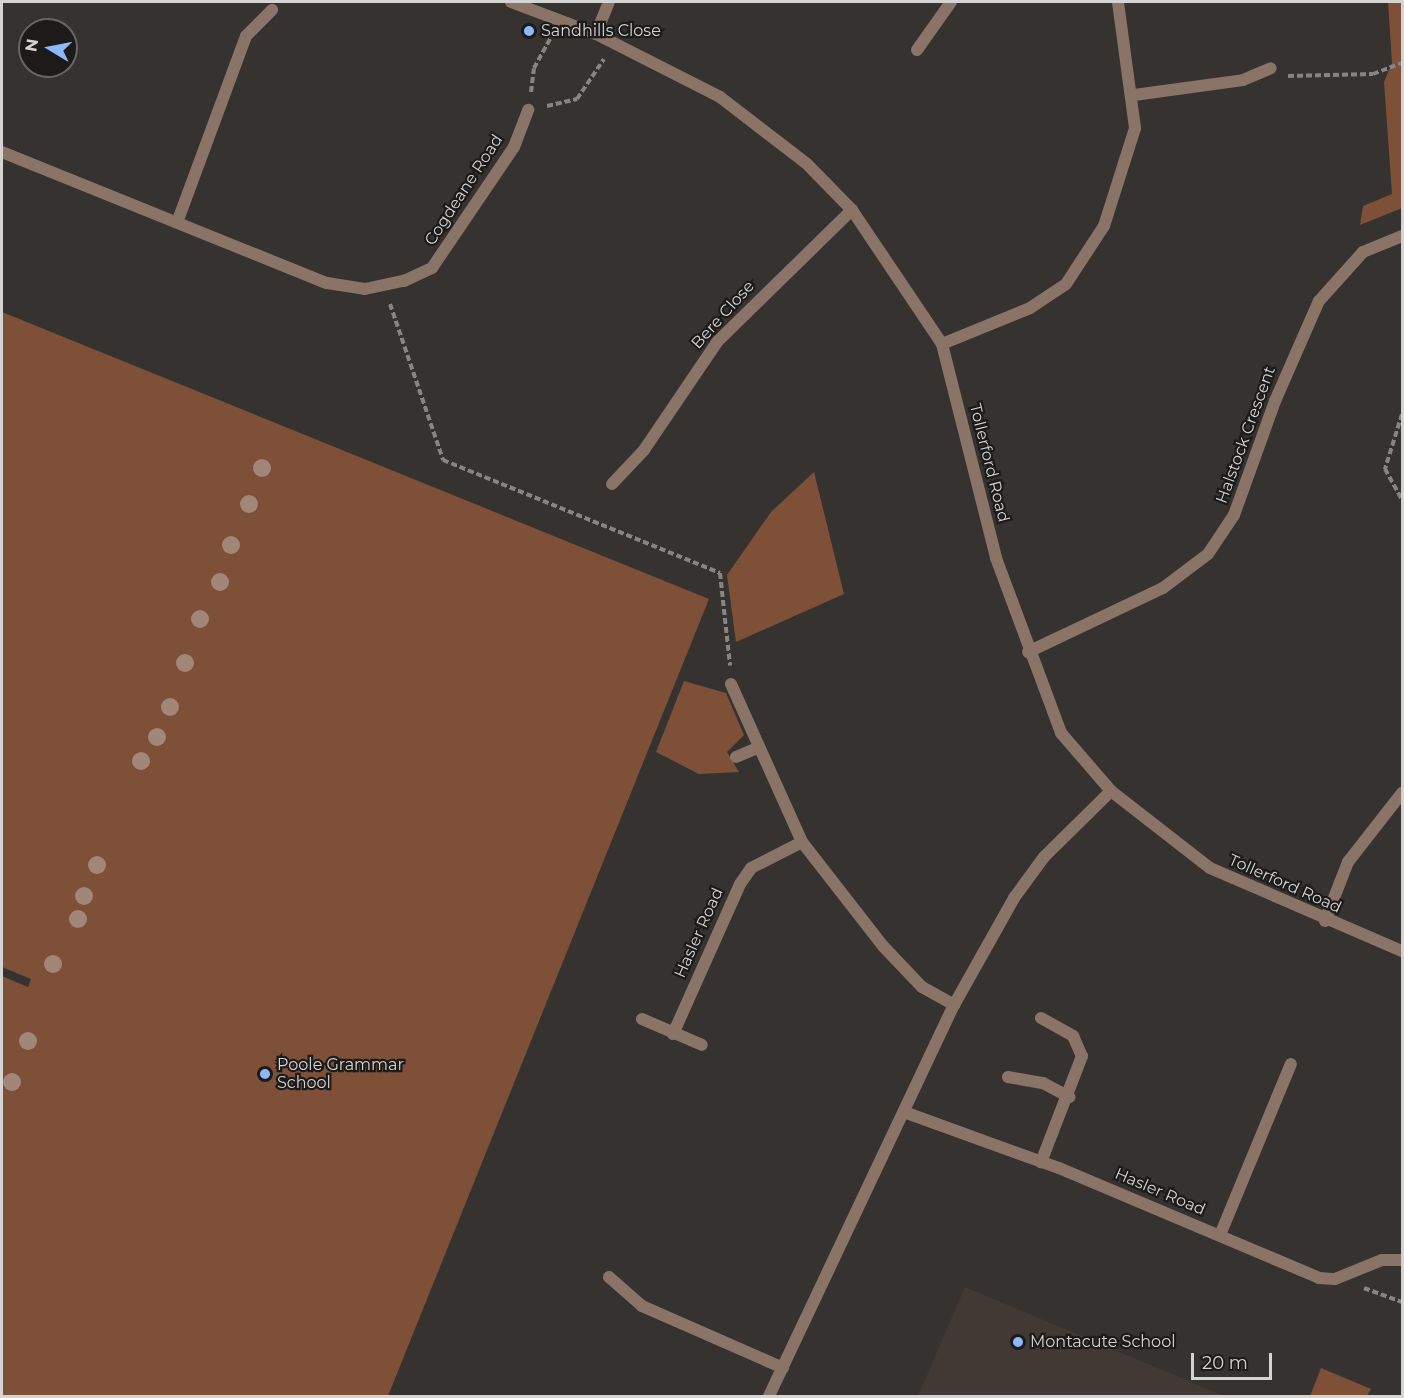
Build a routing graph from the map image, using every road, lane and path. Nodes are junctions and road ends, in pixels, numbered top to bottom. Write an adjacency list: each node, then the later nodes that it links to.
1 (511, 2): 6 (street, Tollerford Road)
2 (609, 2): 7 (street)
3 (951, 2): 9 (street)
4 (1118, 2): 12 (street)
5 (272, 10): 16 (street)
6 (560, 21): 7 (street, Tollerford Road); 13 (path)
7 (596, 34): 8 (street, Tollerford Road)
8 (615, 43): 13 (path); 15 (street, Tollerford Road)
9 (917, 50)
10 (1402, 63): 11 (path)
11 (1271, 68): 12 (street)
12 (1134, 95): 19 (street)
13 (528, 110): 18 (street, Cogdeane Road)
14 (2, 152): 16 (street, Cogdeane Road)
15 (852, 210): 19 (street, Tollerford Road); 21 (street, Bere Close)
16 (178, 219): 18 (street, Cogdeane Road)
17 (1402, 236): 23 (street, Halstock Crescent)
18 (384, 286): 24 (path)
19 (942, 344): 23 (street, Tollerford Road)
20 (1402, 414): 22 (path)
21 (612, 484)
22 (1402, 500)
23 (1028, 652): 27 (street, Tollerford Road)
24 (731, 684): 25 (street)
25 (759, 747): 26 (street); 29 (street)
26 (736, 757)
27 (1111, 791): 30 (street, Tollerford Road); 32 (street)
28 (1402, 793): 30 (street)
29 (802, 842): 32 (street); 35 (street, Hasler Road)
30 (1324, 921): 31 (street, Tollerford Road)
31 (1402, 951)
32 (954, 1005): 40 (street)
33 (1041, 1018): 39 (street)
34 (642, 1019): 35 (street)
35 (673, 1034): 36 (street)
36 (702, 1045)
37 (1291, 1064): 42 (street)
38 (1008, 1077): 39 (street)
39 (1069, 1098): 41 (street)
40 (904, 1112): 41 (street, Hasler Road); 47 (street)
41 (1041, 1162): 42 (street, Hasler Road)
42 (1220, 1235): 45 (street, Hasler Road)
43 (1402, 1260): 45 (street)
44 (609, 1278): 47 (street)
45 (1335, 1279): 46 (path)
46 (1402, 1302)
47 (783, 1368): 48 (street)
48 (770, 1396)

